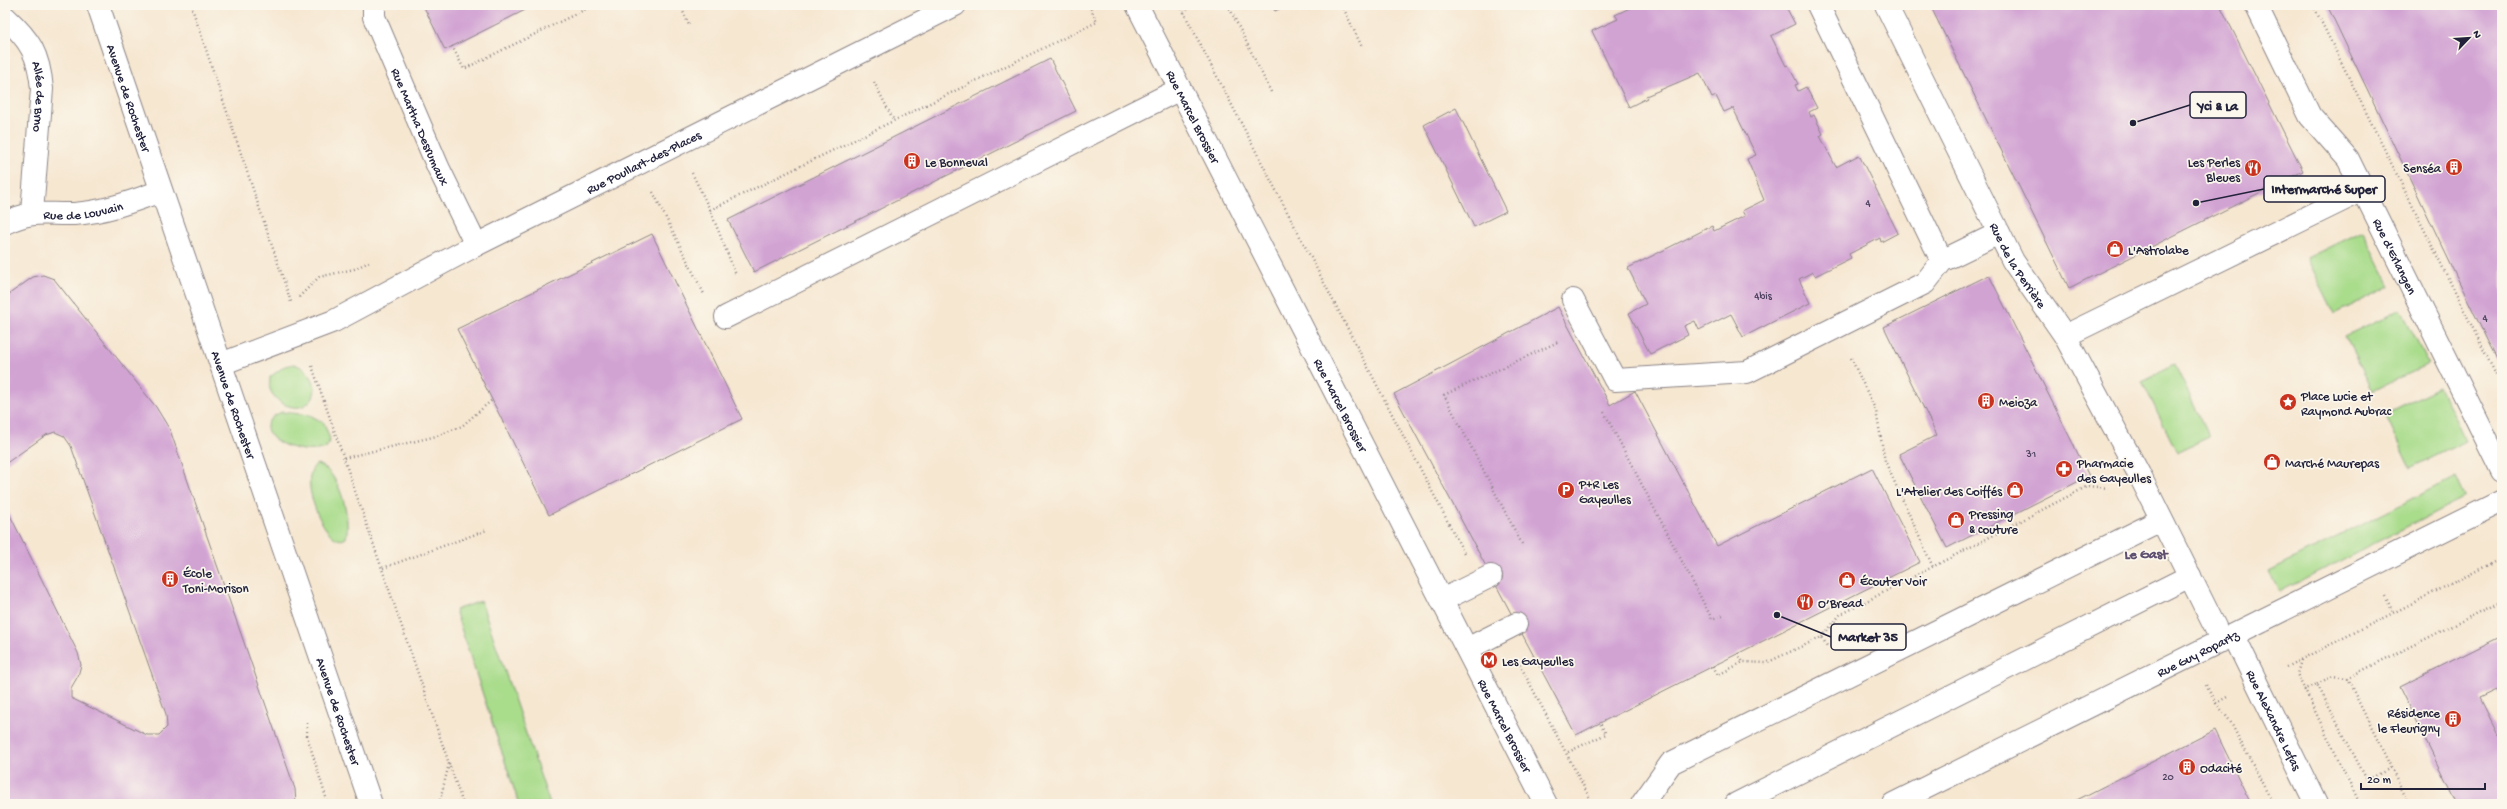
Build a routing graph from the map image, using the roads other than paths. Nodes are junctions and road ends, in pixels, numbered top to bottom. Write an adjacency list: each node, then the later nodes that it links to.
1 (98, 5): 11 (street, Avenue de Rochester)
2 (374, 5): 15 (street, Rue Martha Desrumaux)
3 (955, 5): 15 (street, Rue Poullart-des-Places)
4 (1137, 5): 9 (street, Rue Marcel Brossier)
5 (1818, 5): 16 (street)
6 (1886, 5): 14 (street, Rue de la Perrière)
7 (2256, 5): 10 (street, Rue d'Erlangen)
8 (5, 17): 12 (street, Allée de Brno)
9 (1180, 89): 18 (street); 26 (street, Rue Marcel Brossier)
10 (2363, 190): 19 (street); 21 (street, Rue d'Erlangen)
11 (161, 191): 12 (street, Rue de Louvain); 20 (street, Avenue de Rochester)
12 (32, 212): 13 (street, Rue de Louvain)
13 (5, 224)
14 (1999, 233): 16 (street); 19 (street, Rue de la Perrière)
15 (476, 245): 20 (street, Rue Poullart-des-Places)
16 (1942, 260): 17 (street)
17 (1573, 300)
18 (726, 317)
19 (2065, 336): 23 (street, Rue de la Perrière)
20 (222, 364): 30 (street, Avenue de Rochester)
21 (2502, 472)
22 (2502, 501): 28 (street, Rue Guy Ropartz)
23 (2161, 520): 24 (street); 32 (street)
24 (2190, 576): 28 (street); 33 (street)
25 (1484, 579): 26 (street)
26 (1442, 600): 29 (street, Rue Marcel Brossier)
27 (1509, 627): 29 (street)
28 (2228, 638): 34 (street, Rue Guy Ropartz); 35 (street, Rue Alexandre Lefas)
29 (1467, 649): 31 (street, Rue Marcel Brossier)
30 (371, 804)
31 (1546, 804)
32 (1642, 804)
33 (1736, 804)
34 (1894, 804)
35 (2316, 804)

